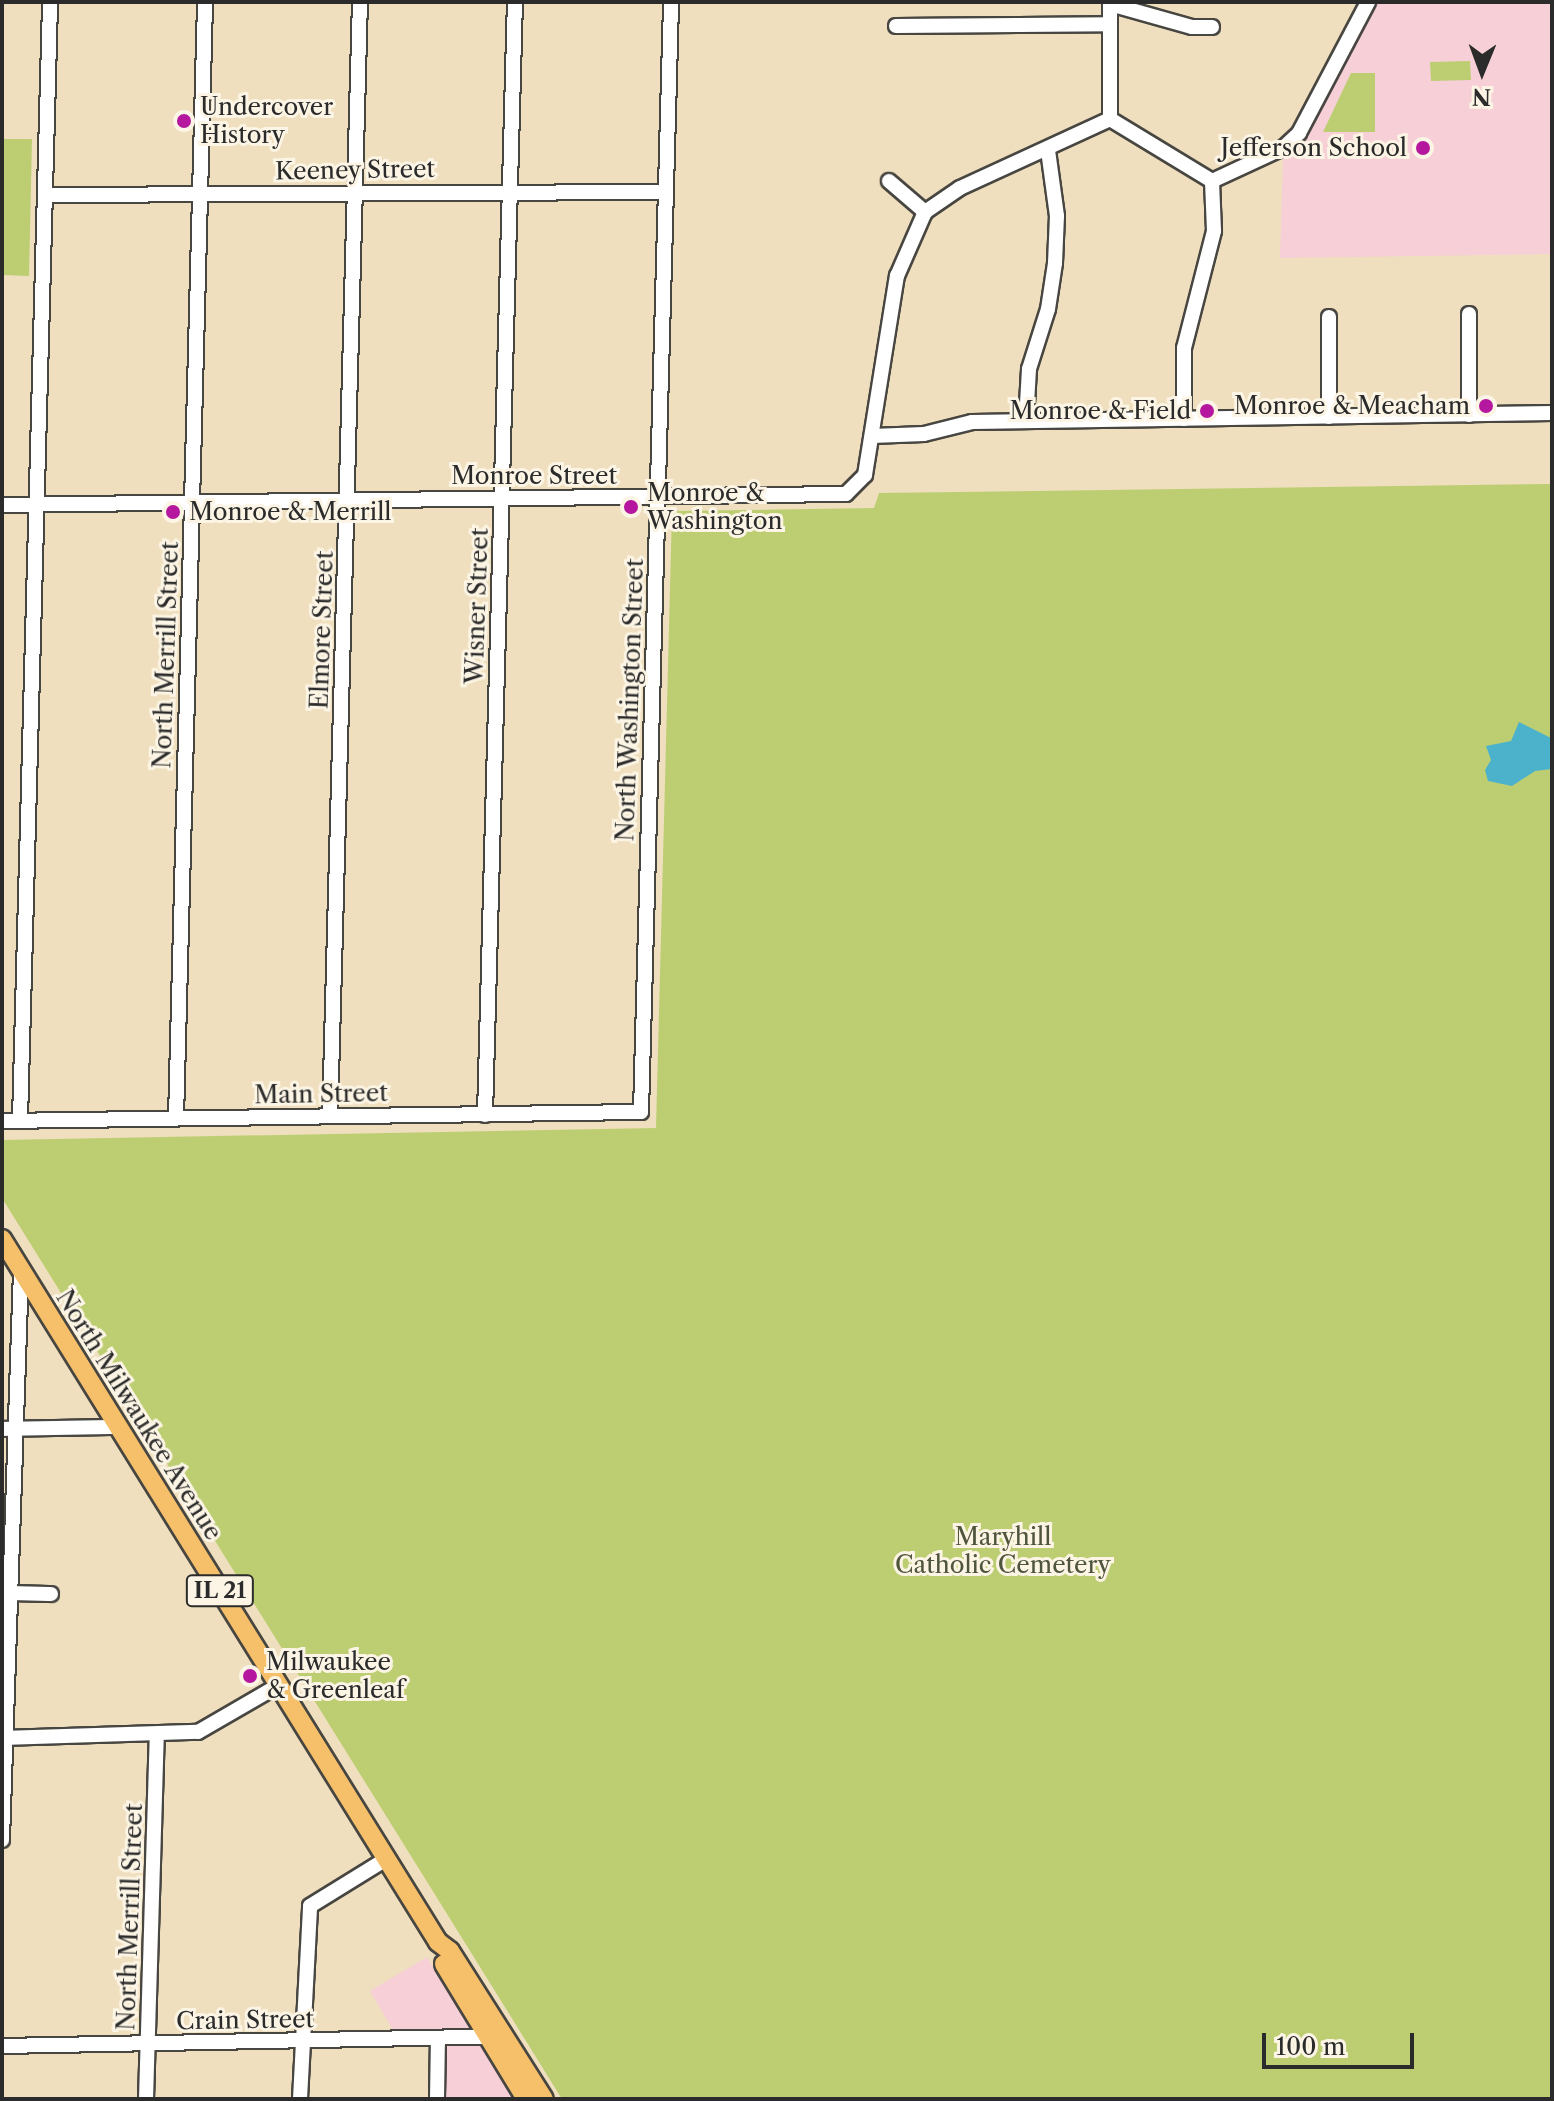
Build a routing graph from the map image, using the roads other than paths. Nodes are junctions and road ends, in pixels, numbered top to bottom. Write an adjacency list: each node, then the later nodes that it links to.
1 (50, 2): 19 (street)
2 (205, 2): 18 (street, North Merrill Street)
3 (360, 2): 16 (street, Elmore Street)
4 (515, 2): 15 (street, Wisner Street)
5 (671, 2): 17 (street, North Washington Street)
6 (1368, 2): 14 (street)
7 (1110, 3): 8 (street); 10 (street)
8 (1110, 24): 9 (street); 11 (street)
9 (896, 26)
10 (1212, 27)
11 (1110, 119): 12 (street); 14 (street)
12 (1048, 150): 20 (street); 27 (street)
13 (889, 181): 20 (street)
14 (1212, 181): 26 (street)
15 (510, 190): 16 (street, Keeney Street); 17 (street, Keeney Street); 30 (street, Wisner Street)
16 (354, 192): 18 (street, Keeney Street); 31 (street, Elmore Street)
17 (666, 192): 29 (street, North Washington Street)
18 (201, 194): 19 (street, Keeney Street); 32 (street, North Merrill Street)
19 (46, 195): 33 (street)
20 (925, 212): 28 (street, Monroe Street)
21 (1469, 314): 24 (street)
22 (1329, 317): 25 (street)
23 (1552, 413): 24 (street)
24 (1469, 415): 25 (street)
25 (1329, 417): 26 (street)
26 (1184, 419): 27 (street)
27 (1026, 421): 28 (street)
28 (872, 436): 29 (street, Monroe Street)
29 (658, 498): 30 (street, Monroe Street); 35 (street, North Washington Street)
30 (502, 499): 31 (street, Monroe Street); 36 (street, Wisner Street)
31 (347, 500): 32 (street, Monroe Street); 37 (street, Elmore Street)
32 (192, 502): 33 (street, Monroe Street); 38 (street, North Merrill Street)
33 (36, 504): 34 (street, Monroe Street); 39 (street)
34 (2, 505)
35 (641, 1112): 36 (street, Main Street)
36 (485, 1115): 37 (street, Main Street)
37 (330, 1116): 38 (street, Main Street)
38 (176, 1118): 39 (street, Main Street)
39 (20, 1120): 40 (street, Main Street)
40 (2, 1121)
41 (2, 1239): 42 (main road, North Milwaukee Avenue / IL 21)
42 (21, 1270): 43 (main road, North Milwaukee Avenue / IL 21); 44 (street)
43 (118, 1427): 44 (street); 47 (main road, North Milwaukee Avenue / IL 21)
44 (7, 1429): 45 (street)
45 (8, 1593): 46 (street); 49 (street)
46 (51, 1594)
47 (279, 1685): 48 (street); 51 (main road, North Milwaukee Avenue / IL 21)
48 (157, 1736): 49 (street); 56 (street, North Merrill Street)
49 (3, 1738): 50 (street)
50 (2, 1840)
51 (386, 1859): 52 (main road, North Milwaukee Avenue / IL 21); 55 (street)
52 (438, 1942): 53 (main road, North Milwaukee Avenue / IL 21); 62 (main road, North Milwaukee Avenue / IL 21)
53 (488, 2037): 54 (street, Crain Street); 61 (main road, North Milwaukee Avenue / IL 21)
54 (438, 2038): 55 (street, Crain Street); 60 (street)
55 (303, 2041): 56 (street, Crain Street); 59 (street)
56 (149, 2043): 57 (street, Crain Street); 58 (street, North Merrill Street)
57 (2, 2046)
58 (146, 2099)
59 (300, 2099)
60 (437, 2099)
61 (526, 2099)
62 (544, 2099)

